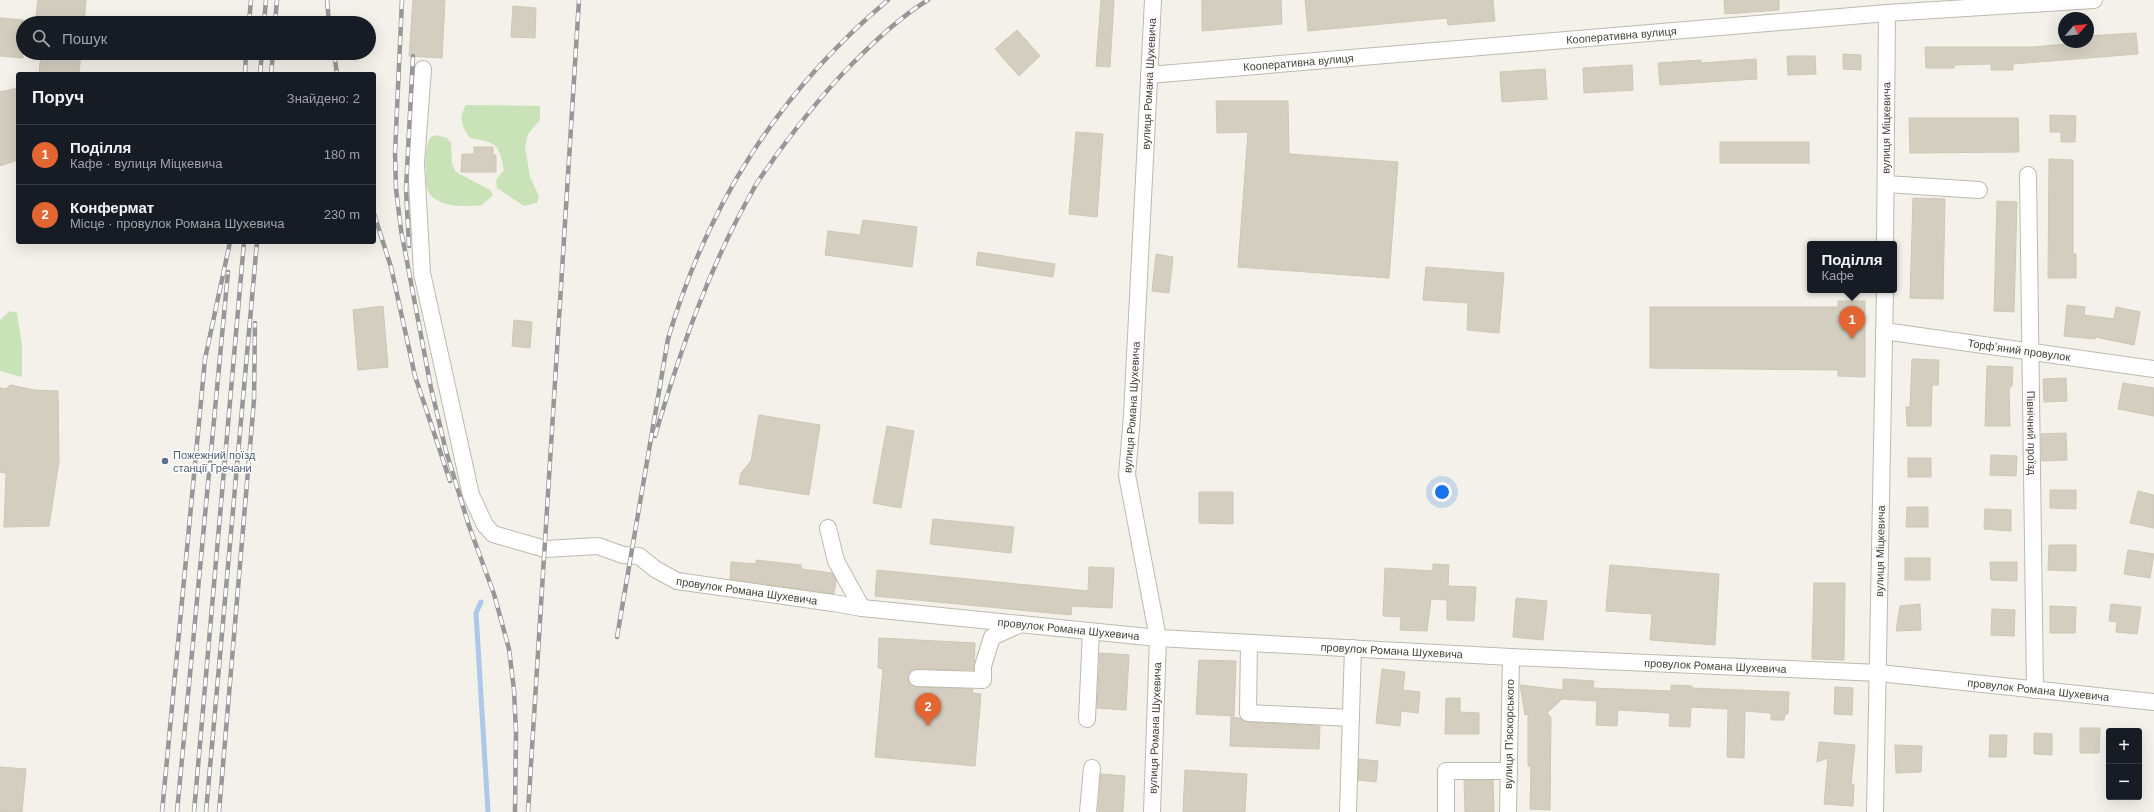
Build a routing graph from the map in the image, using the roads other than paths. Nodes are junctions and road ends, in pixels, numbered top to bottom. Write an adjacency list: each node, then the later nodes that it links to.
1 (1153, 0): 5 (street, вулиця Романа Шухевича)
2 (2094, 0): 3 (street, Кооперативна вулиця)
3 (1887, 13): 5 (street, Кооперативна вулиця); 7 (street, вулиця Міцкевича)
4 (423, 70): 15 (street, провулок Романа Шухевича)
5 (1149, 75): 18 (street, вулиця Романа Шухевича)
6 (2028, 176): 12 (street, Північний проїзд)
7 (1886, 184): 8 (street); 9 (street, вулиця Міцкевича)
8 (1979, 190)
9 (1885, 241)
10 (1885, 293): 11 (street, вулиця Міцкевича)
11 (1884, 331): 12 (street, Торфʼяний провулок); 22 (street, вулиця Міцкевича)
12 (2032, 352): 13 (street, Торфʼяний провулок); 24 (street, Північний проїзд)
13 (2154, 369)
14 (828, 528): 15 (street)
15 (862, 608): 16 (street, провулок Романа Шухевича)
16 (1022, 624): 17 (street, провулок Романа Шухевича); 23 (street)
17 (1091, 632): 18 (street, провулок Романа Шухевича); 27 (street)
18 (1158, 638): 19 (street, провулок Романа Шухевича); 31 (street, вулиця Романа Шухевича)
19 (1249, 643): 20 (street, провулок Романа Шухевича); 26 (street)
20 (1353, 648): 21 (street, провулок Романа Шухевича); 26 (street)
21 (1511, 657): 22 (street, провулок Романа Шухевича); 29 (street, вулиця Пʼяскорського)
22 (1879, 673): 24 (street, провулок Романа Шухевича); 35 (street, вулиця Міцкевича)
23 (917, 678)
24 (2035, 690): 25 (street, провулок Романа Шухевича)
25 (2154, 699)
26 (1351, 718): 32 (street)
27 (1087, 720)
28 (1092, 768): 30 (street)
29 (1509, 771): 33 (street); 34 (street, вулиця Пʼяскорського)
30 (1088, 812)
31 (1152, 812)
32 (1348, 812)
33 (1446, 812)
34 (1508, 812)
35 (1875, 812)

